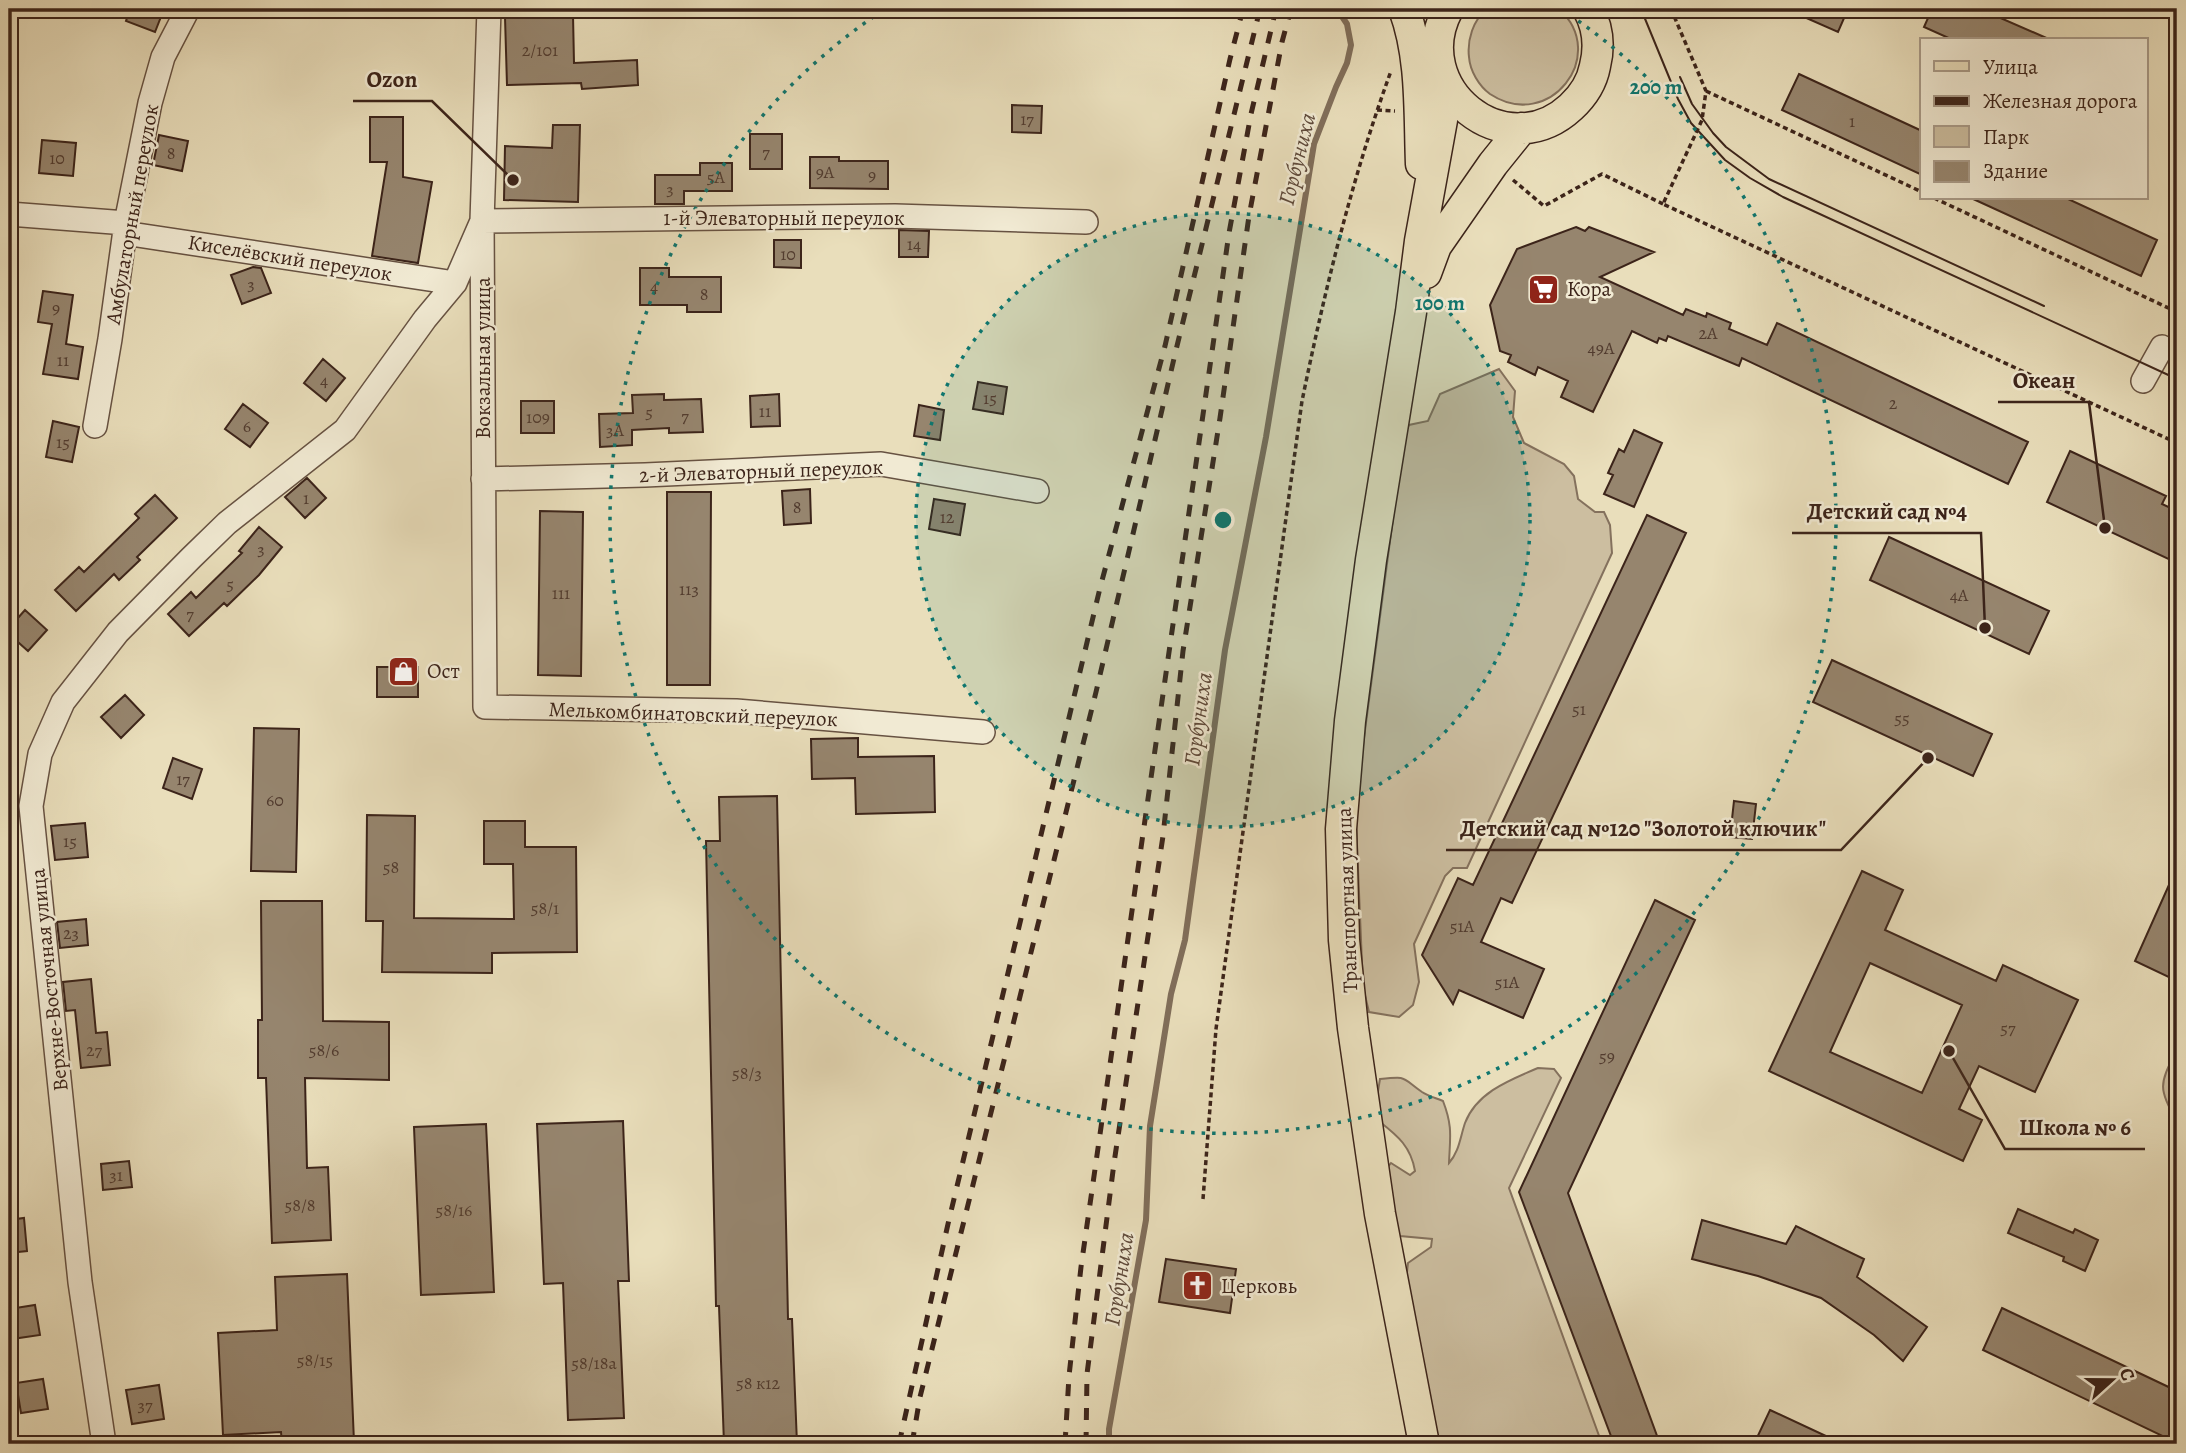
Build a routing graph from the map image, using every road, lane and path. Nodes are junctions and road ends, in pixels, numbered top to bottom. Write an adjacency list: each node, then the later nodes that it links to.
1 (188, 9): 18 (street, Амбулаторный переулок)
2 (489, 9): 16 (street, Вокзальная улица)
3 (1404, 9): 19 (main road)
4 (1410, 9): 8 (main road)
5 (1448, 9): 8 (main road)
6 (1588, 9): 12 (main road)
7 (1671, 9): 11 (path)
8 (1438, 37): 10 (main road)
9 (1393, 65): 31 (path)
10 (1445, 83): 12 (main road); 19 (main road)
11 (1706, 91): 13 (path); 26 (path)
12 (1522, 128): 21 (main road)
13 (1920, 191)
14 (1938, 200): 22 (path)
15 (9, 214): 18 (street, Киселёвский переулок)
16 (482, 221): 17 (street, 1-й Элеваторный переулок); 20 (street, Верхне-Восточная улица); 27 (street, Вокзальная улица)
17 (1086, 222)
18 (125, 228): 20 (street, Киселёвский переулок); 25 (street, Амбулаторный переулок)
19 (1420, 241): 21 (main road)
20 (456, 283): 32 (street, Верхне-Восточная улица)
21 (1411, 312): 33 (main road, Транспортная улица)
22 (2177, 312)
23 (2162, 347): 24 (street)
24 (2143, 381)
25 (95, 426)
26 (2177, 443)
27 (483, 480): 28 (street, 2-й Элеваторный переулок); 29 (street, Вокзальная улица)
28 (1037, 491)
29 (485, 707): 30 (street, Мелькомбинатовский переулок)
30 (983, 732)
31 (1203, 1199)
32 (104, 1444)
33 (1424, 1444)

